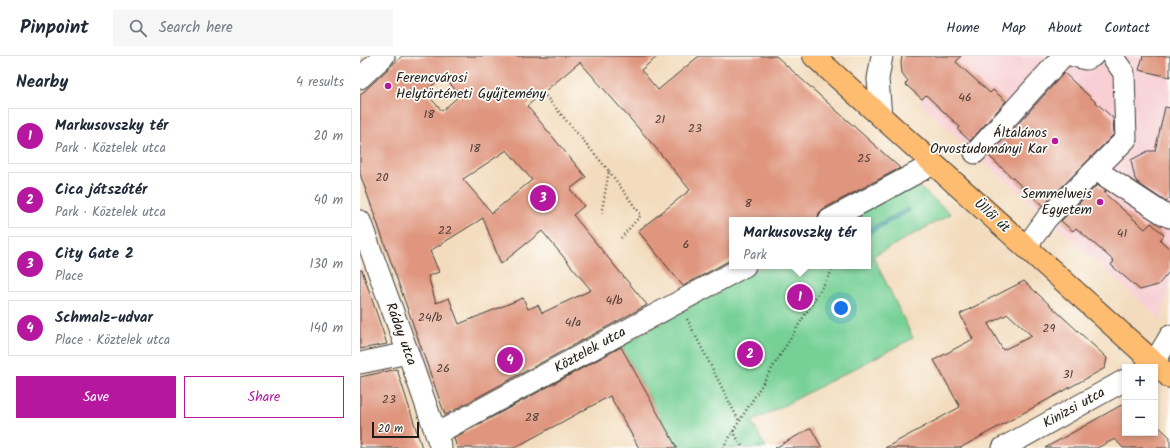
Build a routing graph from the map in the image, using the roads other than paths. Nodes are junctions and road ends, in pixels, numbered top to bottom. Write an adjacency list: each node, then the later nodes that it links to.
1 (384, 56): 8 (street)
2 (814, 56): 9 (main road, Üllői út)
3 (882, 56): 9 (street)
4 (1063, 56): 10 (street)
5 (1074, 56): 6 (street)
6 (1093, 56)
7 (1112, 56): 12 (street)
8 (360, 78)
9 (881, 117): 11 (main road, Üllői út)
10 (975, 153)
11 (933, 164): 13 (street); 16 (main road, Üllői út)
12 (1096, 170): 14 (street); 16 (street)
13 (835, 217)
14 (1170, 217)
15 (360, 221): 19 (street, Ráday utca)
16 (1026, 247): 21 (main road, Üllői út)
17 (739, 269): 24 (street, Köztelek utca)
18 (1170, 336): 22 (street)
19 (408, 353): 20 (street); 24 (street, Ráday utca)
20 (360, 363)
21 (1152, 364)
22 (1158, 366)
23 (1122, 382): 25 (street, Kinizsi utca)
24 (438, 441)
25 (1003, 448)

